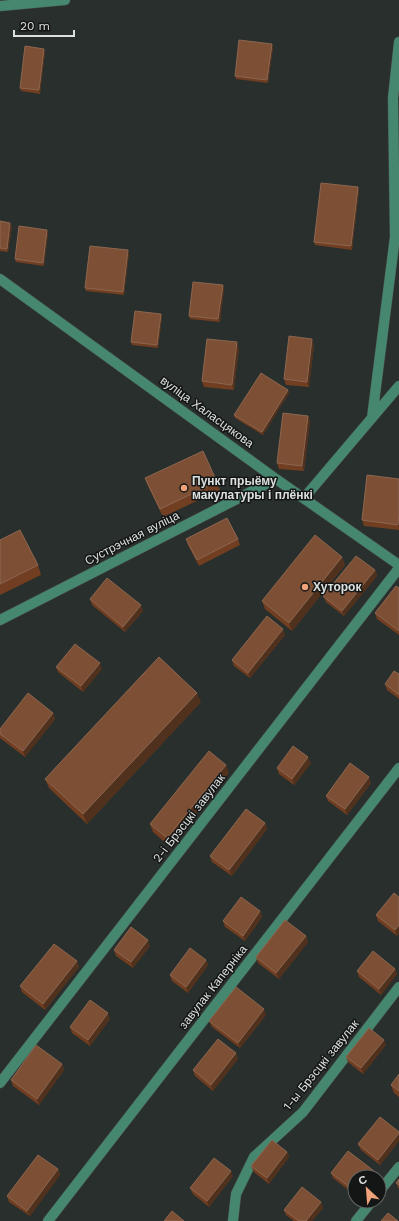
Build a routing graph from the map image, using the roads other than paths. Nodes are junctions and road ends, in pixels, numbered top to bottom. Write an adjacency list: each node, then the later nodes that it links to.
1 (65, 0): 2 (street)
2 (0, 6)
3 (399, 42): 6 (street)
4 (0, 279): 7 (street, вуліца Халасцякова)
5 (399, 386): 6 (street)
6 (372, 418): 8 (street)
7 (276, 478): 8 (street, вуліца Халасцякова); 10 (street, Сустрэчная вуліца)
8 (304, 498): 9 (street, вуліца Халасцякова)
9 (399, 566): 13 (street, 2-і Брэсцкі завулак)
10 (0, 620)
11 (399, 768): 17 (street, завулак Каперніка)
12 (399, 986): 18 (street, 1-ы Брэсцкі завулак)
13 (0, 1083)
14 (399, 1167): 15 (street)
15 (387, 1182)
16 (366, 1209): 19 (street)
17 (48, 1221)
18 (233, 1221)
19 (356, 1221)

